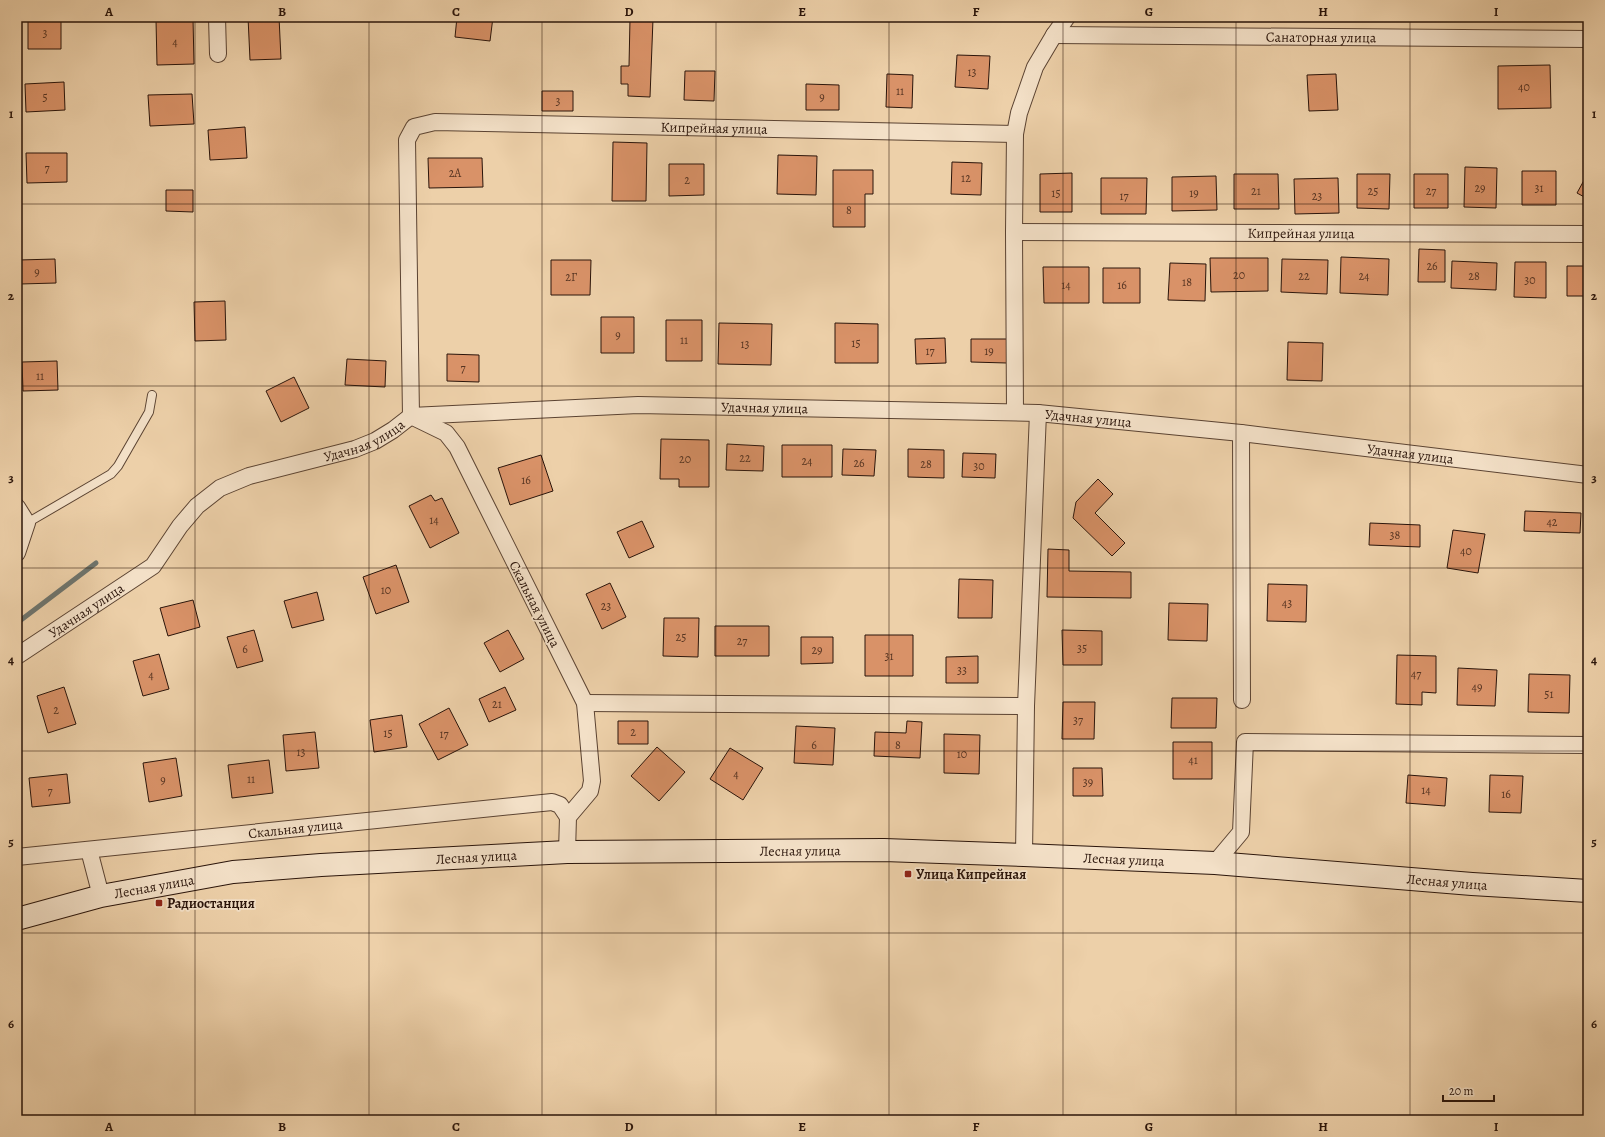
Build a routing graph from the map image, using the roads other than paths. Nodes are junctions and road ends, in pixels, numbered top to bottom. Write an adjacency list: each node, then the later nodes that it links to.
1 (217, 17): 5 (street)
2 (1067, 17): 3 (street)
3 (1054, 35): 4 (street, Санаторная улица); 6 (street)
4 (1588, 39)
5 (218, 54)
6 (1015, 134): 7 (street); 12 (street, Кипрейная улица)
7 (1014, 232): 8 (street, Кипрейная улица); 10 (street)
8 (1588, 234)
9 (152, 395): 16 (lane)
10 (1015, 412): 11 (street, Удачная улица); 12 (street, Удачная улица)
11 (1038, 413): 13 (street, Удачная улица); 21 (street)
12 (411, 416): 18 (street, Удачная улица); 20 (street, Скальная улица)
13 (1241, 433): 14 (street, Удачная улица); 19 (street)
14 (1588, 475)
15 (17, 507): 16 (street)
16 (26, 523): 17 (street)
17 (17, 553)
18 (17, 656)
19 (1242, 700)
20 (585, 703): 21 (street); 23 (street, Скальная улица)
21 (1026, 706): 26 (street)
22 (1588, 745): 28 (street)
23 (568, 817): 24 (street, Скальная улица); 25 (street)
24 (90, 850): 27 (street, Скальная улица); 30 (street)
25 (567, 852): 26 (main road, Лесная улица); 30 (main road, Лесная улица)
26 (1024, 855): 28 (main road, Лесная улица)
27 (17, 857)
28 (1215, 863): 29 (main road, Лесная улица)
29 (1588, 891)
30 (102, 896): 31 (main road, Лесная улица)
31 (17, 918)

